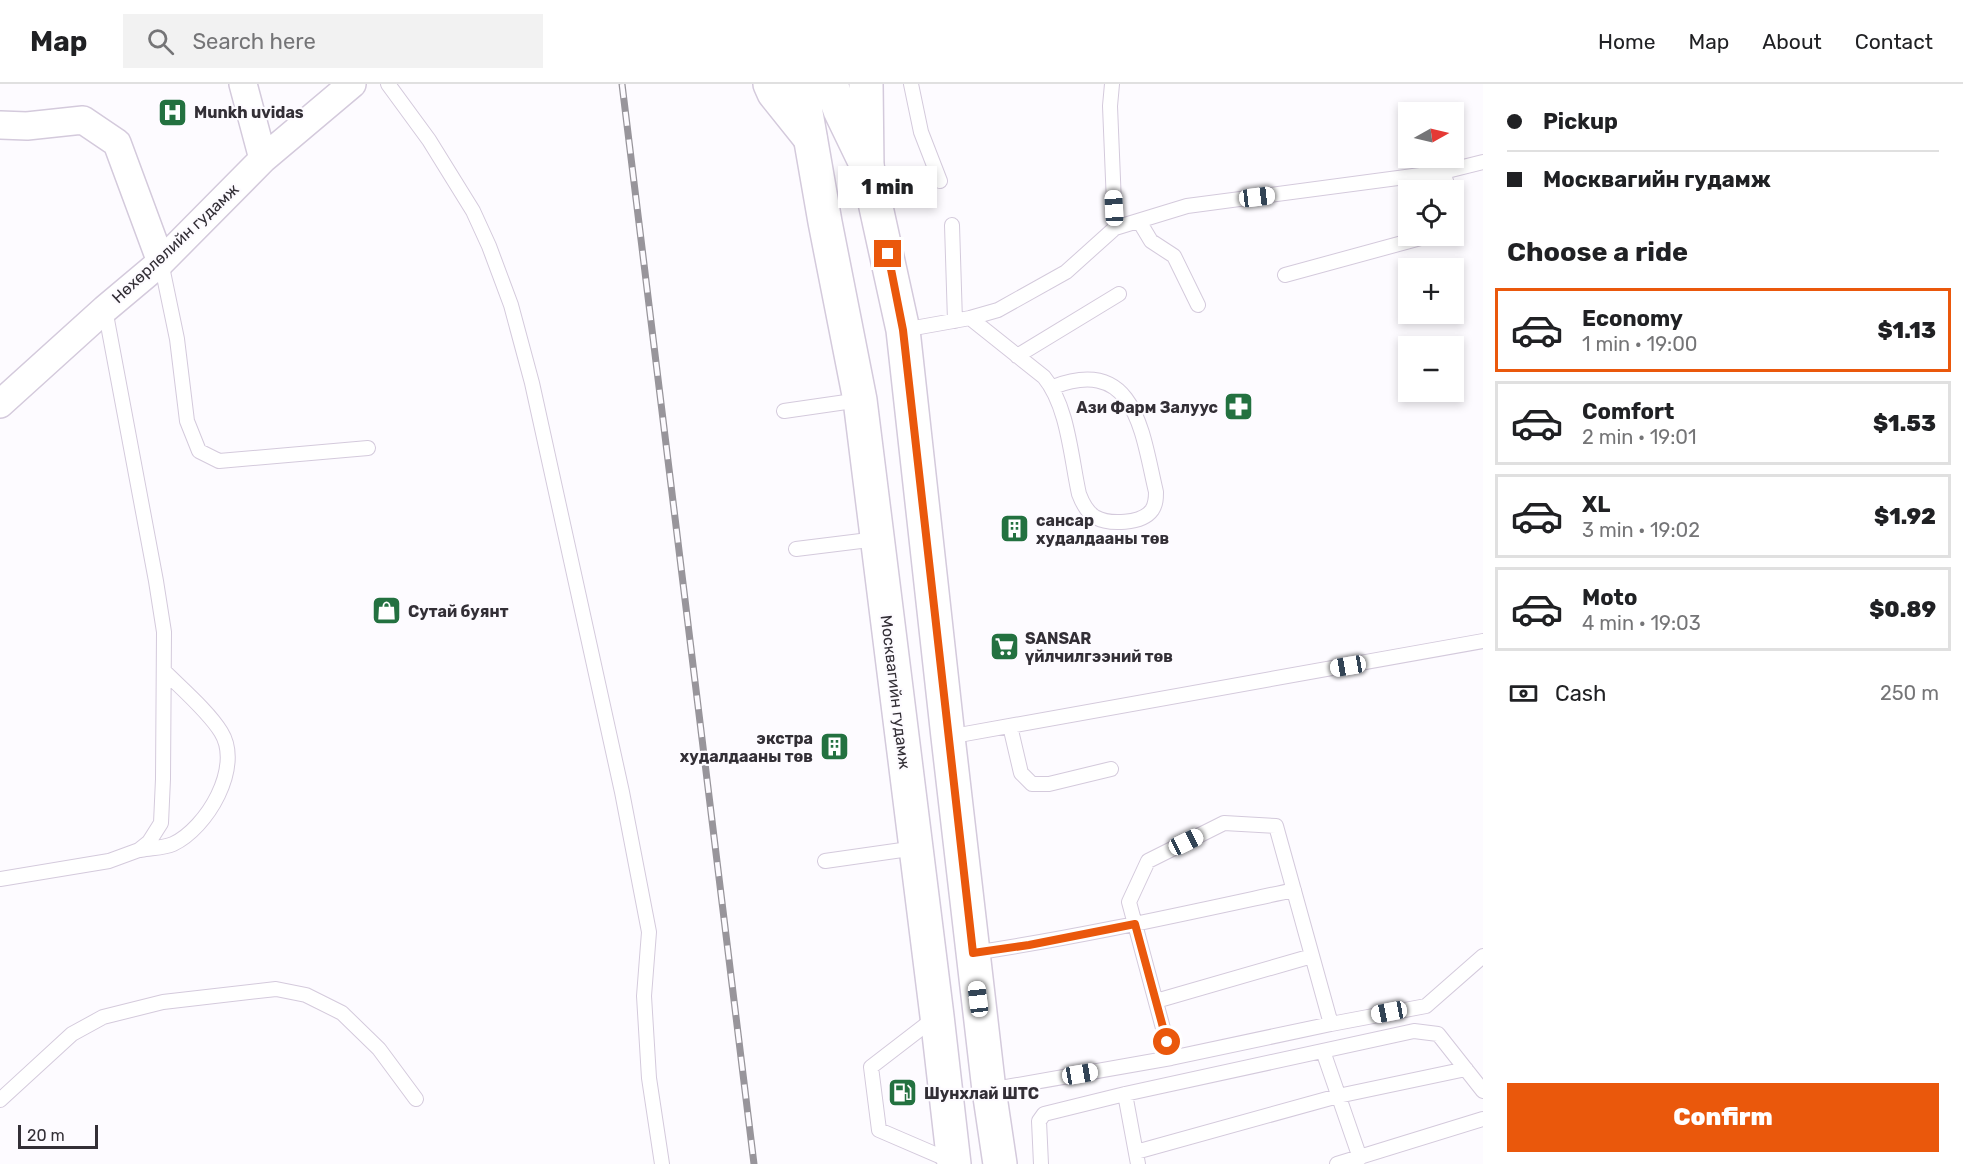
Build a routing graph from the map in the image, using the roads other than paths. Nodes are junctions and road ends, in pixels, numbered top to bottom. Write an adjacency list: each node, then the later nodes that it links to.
1 (243, 84): 12 (street)
2 (388, 84): 68 (lane)
3 (770, 84): 11 (main road)
4 (801, 84): 11 (main road, Москвагийн гудамж)
5 (831, 84): 14 (main road)
6 (866, 84): 14 (main road)
7 (911, 84): 17 (lane)
8 (1112, 84): 20 (lane)
9 (339, 89): 12 (street, Нөхөрлөлийн гудамж)
10 (0, 125): 22 (street)
11 (810, 138): 32 (main road, Москвагийн гудамж)
12 (263, 159): 22 (street, Нөхөрлөлийн гудамж)
13 (1483, 162): 15 (lane)
14 (867, 166): 29 (main road)
15 (1443, 172): 16 (lane); 18 (lane)
16 (1446, 180)
17 (940, 181)
18 (1140, 220): 20 (lane); 25 (lane)
19 (952, 225): 28 (lane)
20 (1115, 228): 27 (lane)
21 (1398, 244): 23 (lane)
22 (161, 262): 26 (street, Нөхөрлөлийн гудамж); 35 (lane)
23 (1285, 275)
24 (1119, 294): 30 (lane)
25 (1198, 305)
26 (105, 309): 33 (street, Нөхөрлөлийн гудамж); 39 (lane)
27 (970, 318): 28 (lane); 30 (lane)
28 (955, 321): 29 (lane)
29 (903, 330): 41 (main road)
30 (1017, 356): 31 (lane)
31 (1053, 387): 31 (lane)
32 (860, 400): 34 (lane); 36 (main road, Москвагийн гудамж)
33 (0, 404)
34 (784, 411)
35 (368, 448)
36 (877, 538): 37 (lane); 43 (main road, Москвагийн гудамж)
37 (796, 549)
38 (1483, 641): 40 (lane)
39 (164, 671): 44 (lane); 44 (lane)
40 (1010, 726): 41 (lane); 42 (lane)
41 (948, 737): 49 (main road)
42 (1111, 769)
43 (916, 848): 45 (lane); 53 (main road, Москвагийн гудамж)
44 (139, 850): 46 (lane)
45 (825, 861)
46 (0, 879)
47 (1294, 890): 48 (lane); 48 (lane); 50 (lane)
48 (1135, 924): 49 (lane); 52 (lane)
49 (973, 953): 58 (main road)
50 (1312, 956): 52 (lane); 54 (lane)
51 (1483, 956): 54 (lane)
52 (1156, 1001): 56 (lane)
53 (937, 1016): 67 (main road, Москвагийн гудамж); 67 (lane)
54 (1331, 1024): 56 (lane)
55 (1323, 1051): 57 (lane); 60 (lane); 61 (lane)
56 (1171, 1058): 58 (lane)
57 (1466, 1069): 59 (lane); 61 (lane)
58 (989, 1090): 69 (main road)
59 (1483, 1091)
60 (1125, 1094): 65 (lane); 70 (lane)
61 (1338, 1096): 65 (lane); 66 (lane)
62 (416, 1099): 63 (lane)
63 (0, 1100)
64 (1483, 1119): 66 (lane)
65 (1137, 1158)
66 (1360, 1158): 71 (lane)
67 (954, 1163)
68 (662, 1164)
69 (1000, 1164)
70 (1041, 1164)
71 (1337, 1164)

